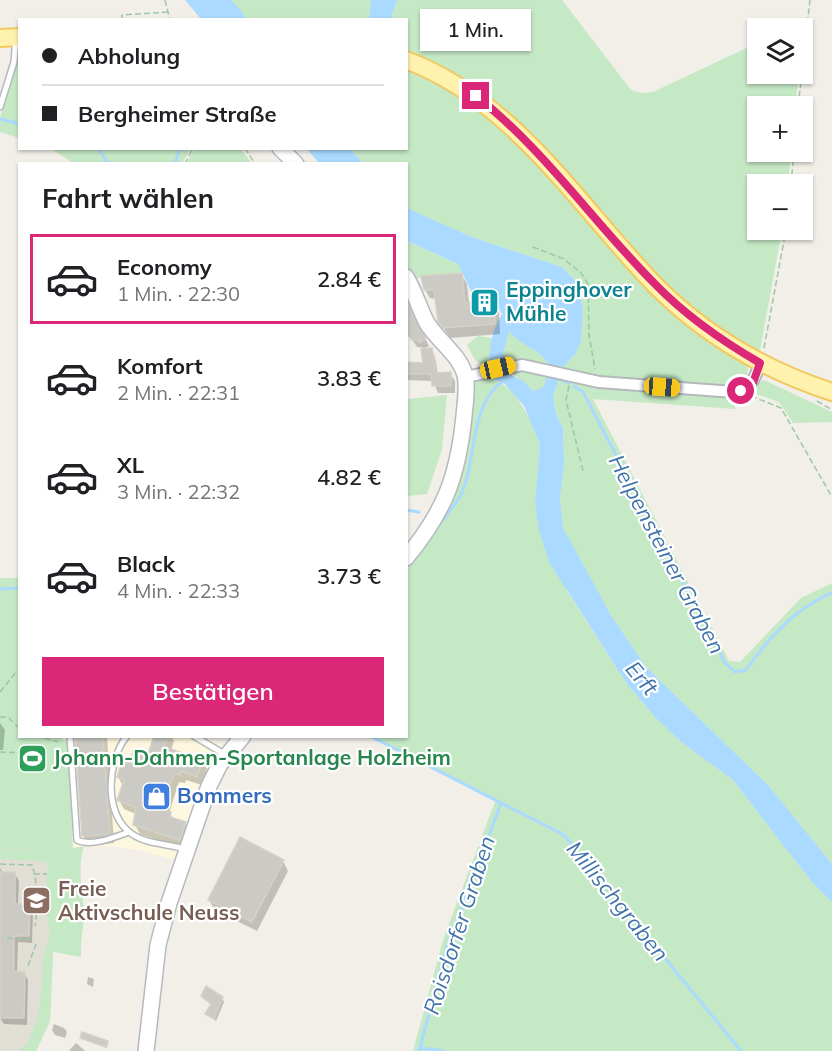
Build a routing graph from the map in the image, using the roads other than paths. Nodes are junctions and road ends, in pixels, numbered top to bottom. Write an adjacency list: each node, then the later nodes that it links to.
1 (12, 37): 3 (lane)
2 (408, 61): 7 (main road)
3 (0, 107)
4 (282, 150): 5 (main road)
5 (294, 162)
6 (408, 281): 8 (main road)
7 (760, 363): 8 (street); 9 (main road)
8 (466, 377): 10 (main road)
9 (832, 392)
10 (408, 555)
11 (70, 738): 16 (lane)
12 (123, 738): 16 (lane)
13 (197, 738): 15 (lane)
14 (241, 738): 15 (main road)
15 (227, 756): 17 (main road)
16 (129, 832): 17 (lane)
17 (187, 849): 18 (main road)
18 (146, 1051)

